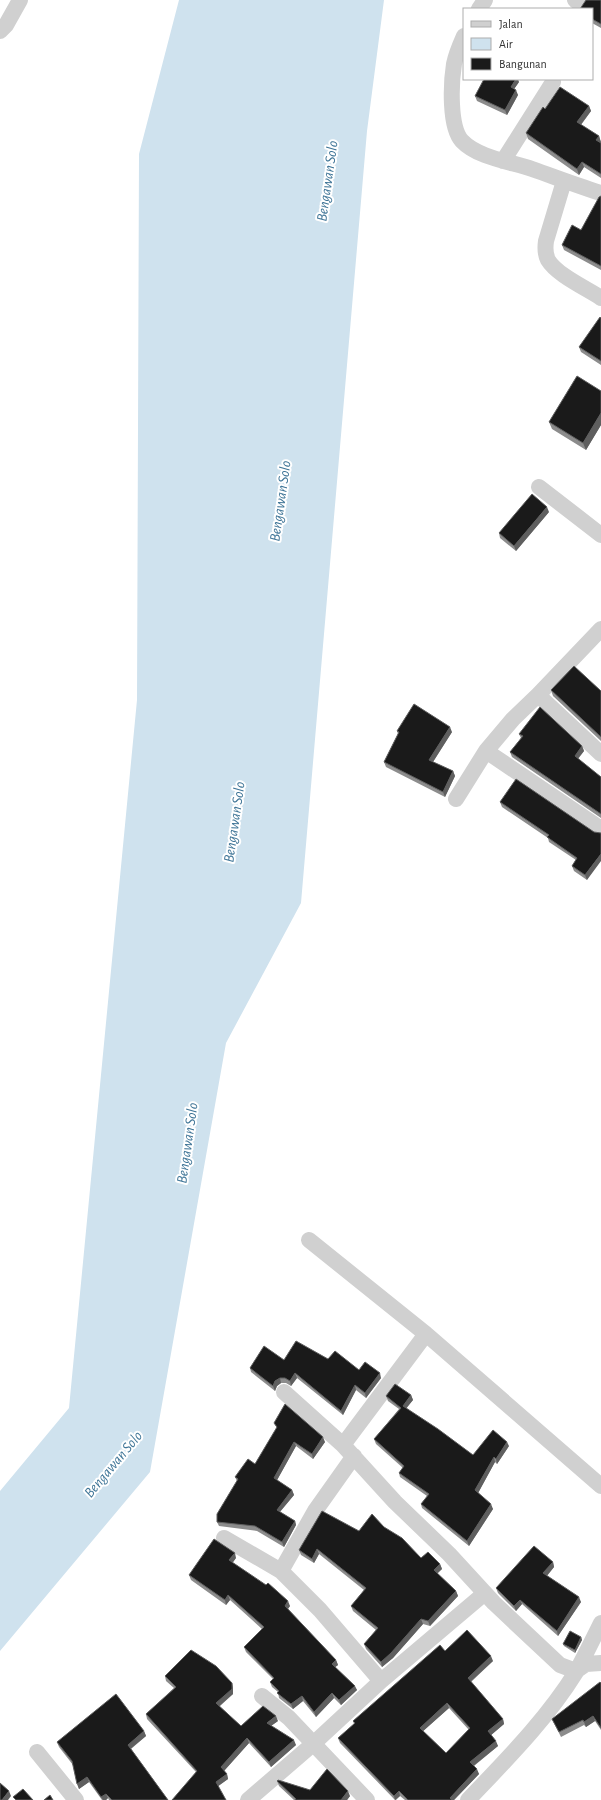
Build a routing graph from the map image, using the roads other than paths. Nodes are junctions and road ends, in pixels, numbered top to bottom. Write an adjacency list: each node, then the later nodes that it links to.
1 (20, 0): 2 (street)
2 (0, 31)
3 (463, 39): 5 (street)
4 (553, 82): 5 (street)
5 (503, 161): 6 (street)
6 (564, 181): 7 (street); 8 (street)
7 (601, 194)
8 (601, 298)
9 (539, 487): 10 (street)
10 (601, 535)
11 (601, 629): 12 (street)
12 (538, 695): 13 (street); 14 (street)
13 (486, 751): 15 (street); 16 (street)
14 (601, 754)
15 (456, 799)
16 (601, 829)
17 (309, 1240): 18 (street)
18 (426, 1334): 20 (street); 21 (street)
19 (284, 1392): 20 (street)
20 (348, 1451): 23 (street); 24 (street)
21 (601, 1486)
22 (224, 1538): 23 (street)
23 (281, 1570): 28 (street)
24 (485, 1593): 27 (street); 28 (street)
25 (601, 1623): 27 (street)
26 (601, 1663): 27 (street)
27 (576, 1671): 35 (street)
28 (381, 1681): 30 (street)
29 (262, 1696): 30 (street)
30 (313, 1744): 33 (street); 34 (street)
31 (37, 1752): 32 (street)
32 (76, 1800)
33 (248, 1800)
34 (367, 1800)
35 (468, 1800)

